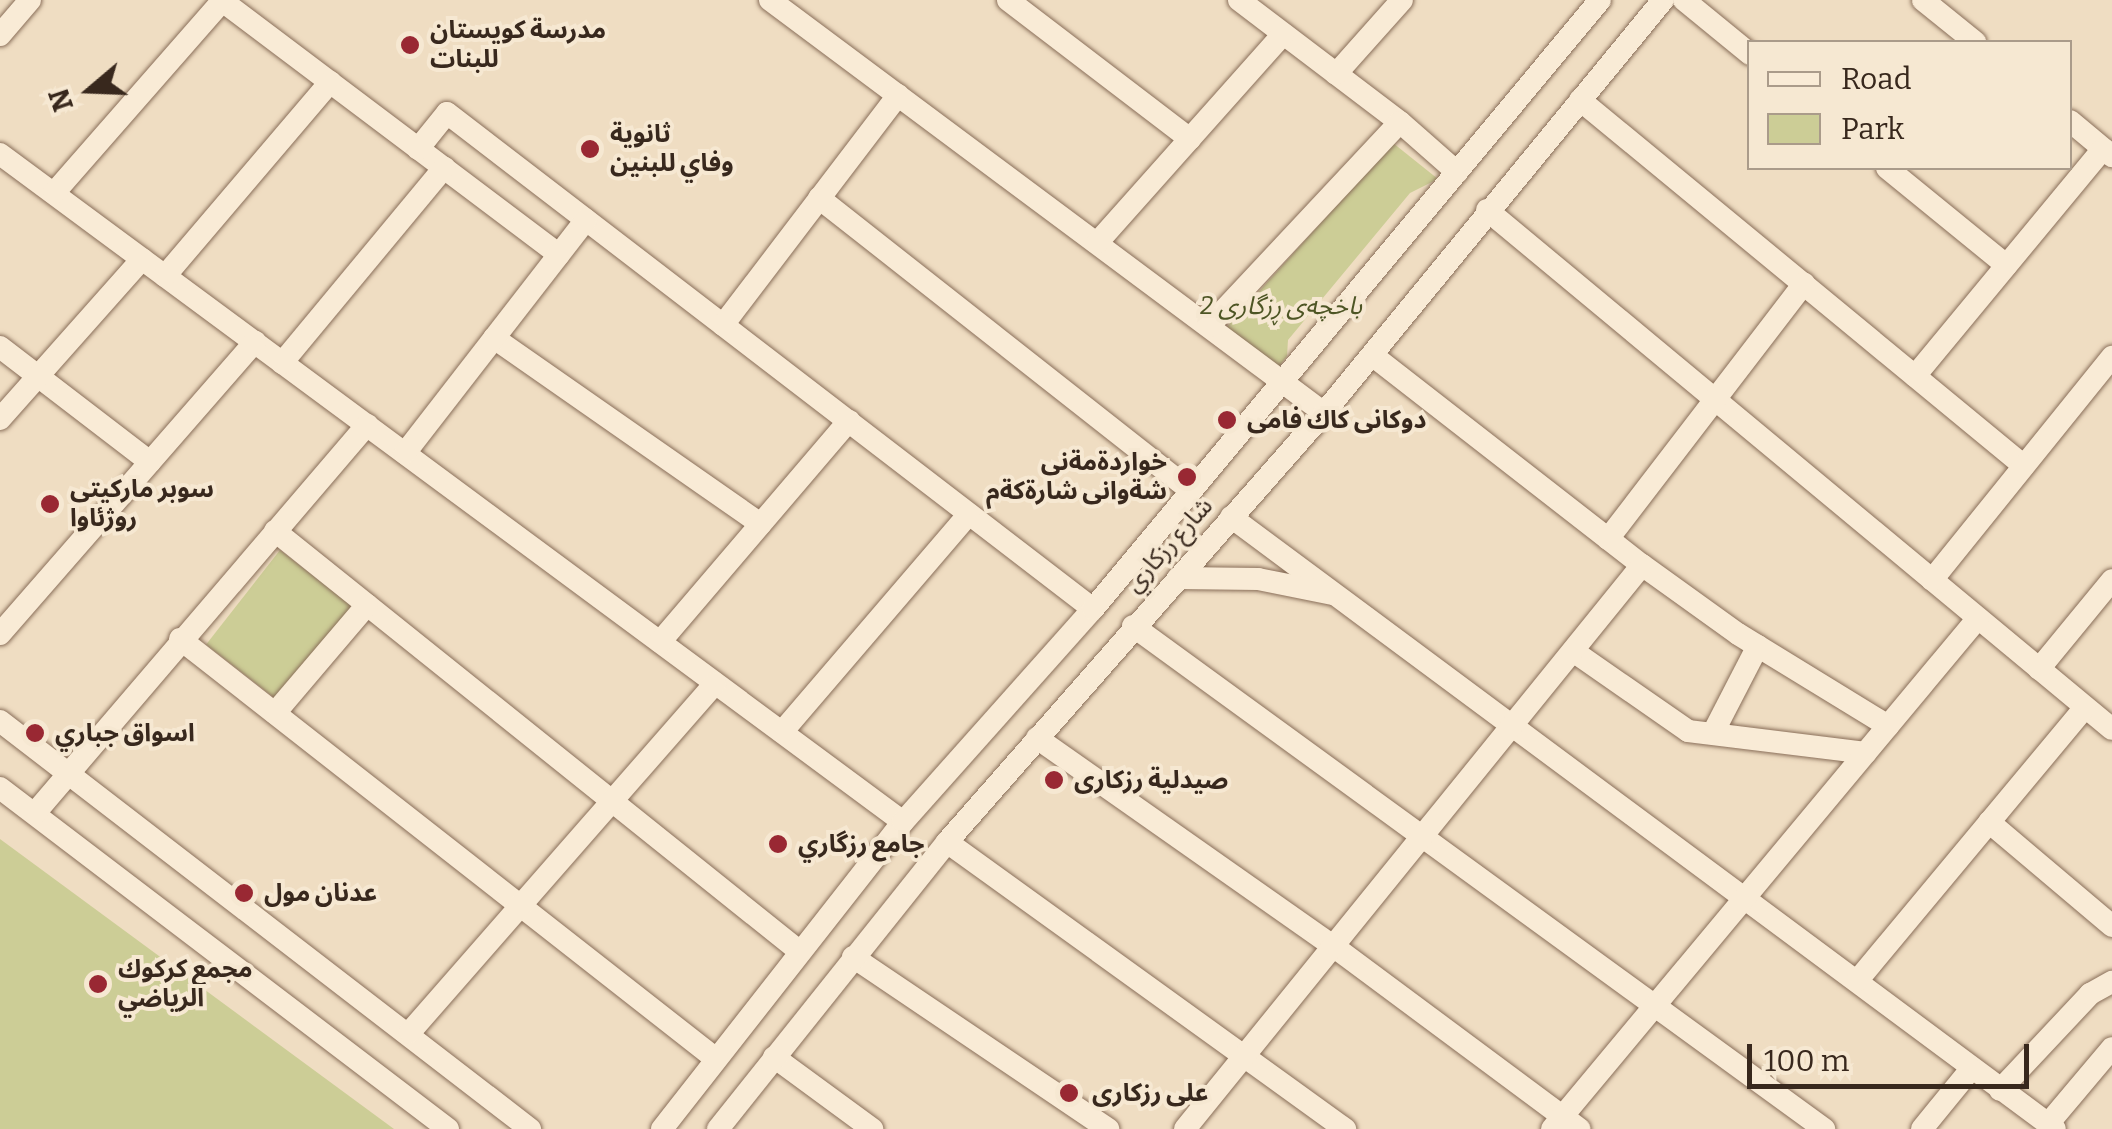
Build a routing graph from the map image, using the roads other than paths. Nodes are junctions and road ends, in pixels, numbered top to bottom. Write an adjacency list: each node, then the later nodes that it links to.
1 (30, 0): 12 (street)
2 (221, 0): 16 (street); 28 (street)
3 (1008, 0): 21 (street)
4 (1238, 0): 11 (street)
5 (1402, 0): 15 (street)
6 (1600, 0): 27 (street, شارع رزكاري)
7 (1663, 0): 18 (street, شارع رزكاري)
8 (1684, 0): 14 (street)
9 (1923, 0): 13 (street)
10 (783, 4): 17 (street)
11 (1283, 34): 15 (street); 21 (street)
12 (0, 35)
13 (1972, 40)
14 (1747, 52)
15 (1336, 74): 19 (street)
16 (330, 82): 22 (street); 36 (street)
17 (898, 95): 29 (street); 32 (street)
18 (1580, 100): 30 (street, شارع رزكاري); 37 (street)
19 (1400, 122): 27 (street); 39 (street)
20 (2072, 123): 23 (street)
21 (1190, 139): 32 (street)
22 (418, 149): 25 (street); 31 (street)
23 (2108, 152): 35 (street)
24 (0, 154): 28 (street)
25 (444, 168): 33 (street); 45 (street)
26 (1889, 170): 35 (street)
27 (1456, 172): 48 (street, شارع رزكاري)
28 (54, 193): 34 (street)
29 (819, 198): 38 (street); 57 (street)
30 (1486, 210): 43 (street, شارع رزكاري); 49 (street)
31 (586, 220): 33 (street); 38 (street)
32 (1097, 243): 39 (street)
33 (558, 255): 40 (street)
34 (142, 259): 36 (street); 46 (street)
35 (2006, 265): 47 (street)
36 (165, 276): 41 (street)
37 (1804, 284): 47 (street); 49 (street)
38 (723, 324): 52 (street)
39 (1209, 326): 48 (street)
40 (494, 338): 54 (street); 60 (street)
41 (254, 342): 45 (street); 55 (street)
42 (0, 347): 46 (street)
43 (1372, 355): 50 (street, شارع رزكاري); 62 (street)
44 (2112, 357): 56 (street)
45 (282, 362): 53 (street)
46 (38, 376): 51 (street); 55 (street)
47 (1915, 376): 56 (street)
48 (1284, 382): 50 (street); 57 (street, شارع رزكاري)
49 (1715, 398): 62 (street); 65 (street)
50 (1324, 413): 59 (street, شارع رزكاري)
51 (0, 419)
52 (849, 421): 58 (street); 60 (street)
53 (367, 425): 54 (street); 61 (street)
54 (405, 453): 74 (street)
55 (150, 462): 72 (street)
56 (2024, 466): 65 (street)
57 (1190, 490): 69 (street, شارع رزكاري)
58 (970, 514): 69 (street); 85 (street)
59 (1232, 517): 64 (street, شارع رزكاري); 67 (street)
60 (761, 524): 74 (street)
61 (275, 530): 68 (street); 73 (street)
62 (1608, 539): 63 (street)
63 (1642, 565): 75 (street); 76 (street)
64 (1178, 578): 67 (street); 71 (street, شارع رزكاري)
65 (1932, 580): 70 (street)
66 (2112, 580): 77 (street)
67 (1342, 596): 82 (street)
68 (367, 604): 80 (street); 91 (street)
69 (1094, 609): 93 (street, شارع رزكاري)
70 (1978, 618): 77 (street); 83 (street)
71 (1133, 626): 87 (street, شارع رزكاري); 95 (street)
72 (0, 634)
73 (180, 640): 80 (street); 89 (street)
74 (660, 642): 78 (street)
75 (1758, 646): 83 (street); 86 (street)
76 (1573, 650): 82 (street); 86 (street)
77 (2040, 669): 79 (street)
78 (715, 683): 85 (street); 91 (street)
79 (2085, 707): 84 (street); 94 (street)
80 (275, 713): 98 (street)
81 (0, 720): 89 (street)
82 (1513, 725): 95 (street); 97 (street)
83 (1888, 726): 88 (street)
84 (2112, 730)
85 (782, 732): 93 (street)
86 (1713, 733): 88 (street)
87 (1037, 738): 96 (street, شارع رزكاري); 100 (street)
88 (1866, 752): 97 (street)
89 (66, 770): 92 (street); 106 (street)
90 (0, 788): 92 (street)
91 (612, 801): 98 (street); 101 (street)
92 (35, 813): 116 (street)
93 (903, 822): 101 (street, شارع رزكاري)
94 (1989, 822): 99 (street); 103 (street)
95 (1423, 835): 100 (street); 105 (street)
96 (947, 842): 102 (street, شارع رزكاري); 108 (street)
97 (1745, 898): 103 (street); 105 (street)
98 (520, 906): 106 (street); 110 (street)
99 (2112, 926)
100 (1333, 946): 108 (street); 114 (street)
101 (799, 951): 110 (street, شارع رزكاري)
102 (853, 957): 109 (street, شارع رزكاري); 121 (street)
103 (1857, 981): 111 (street)
104 (2112, 982): 112 (street)
105 (1655, 1006): 114 (street); 124 (street)
106 (410, 1032): 117 (street)
107 (2112, 1048): 115 (street)
108 (1245, 1054): 122 (street); 123 (street)
109 (774, 1058): 119 (street, شارع رزكاري); 120 (street)
110 (716, 1059): 113 (street, شارع رزكاري)
111 (1971, 1068): 112 (street); 125 (street)
112 (2000, 1090): 115 (street)
113 (668, 1122): 118 (street)
114 (1565, 1125)
115 (2051, 1126)
116 (448, 1129)
117 (530, 1129)
118 (649, 1129)
119 (718, 1129)
120 (872, 1129)
121 (1108, 1129)
122 (1185, 1129)
123 (1344, 1129)
124 (1824, 1129)
125 (1922, 1129)

